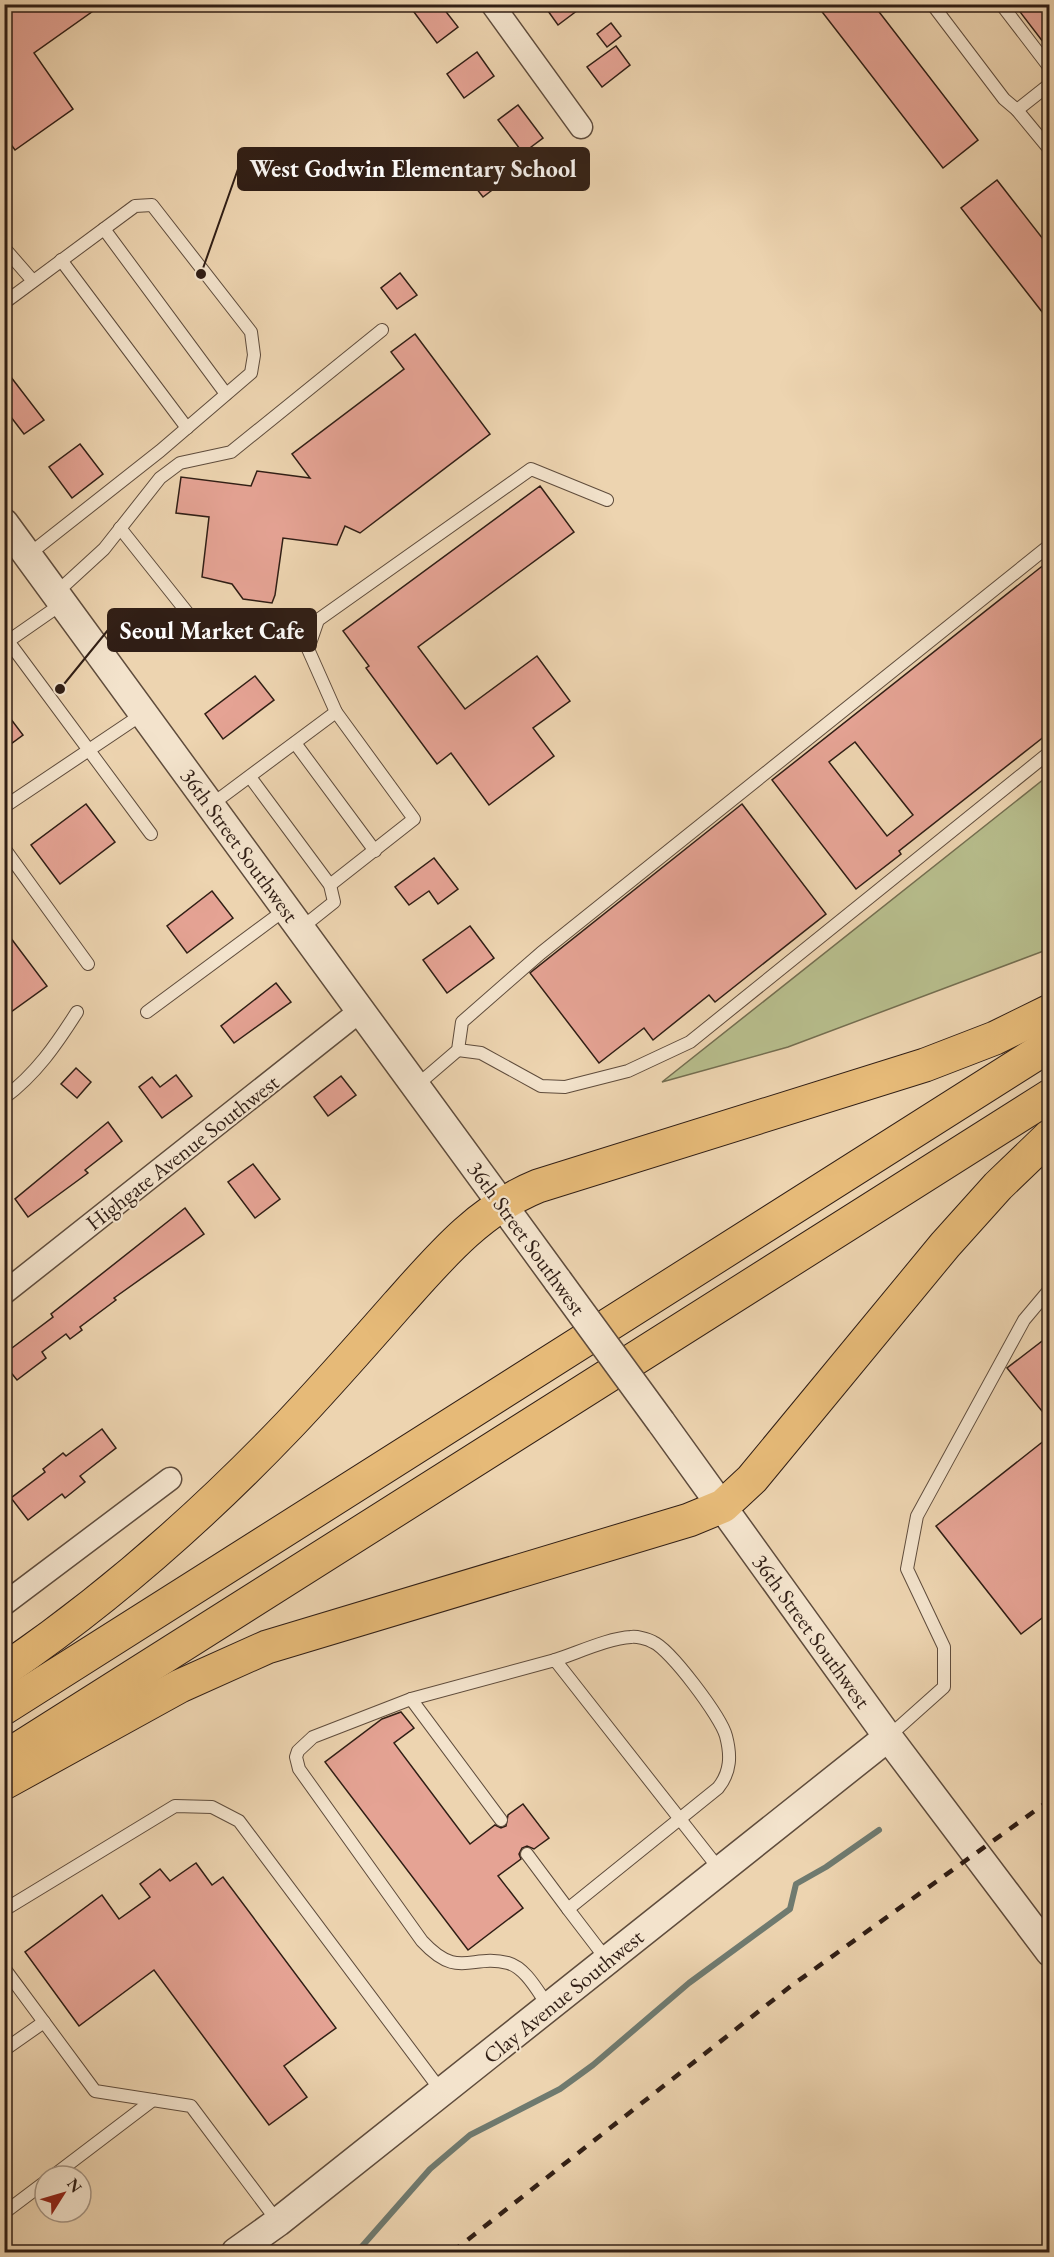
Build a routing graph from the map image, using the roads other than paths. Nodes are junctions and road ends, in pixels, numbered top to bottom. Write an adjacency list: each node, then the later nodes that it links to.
1 (492, 4): 7 (street)
2 (932, 4): 6 (lane)
3 (1001, 4): 4 (lane)
4 (1050, 68)
5 (1050, 84): 6 (lane)
6 (1017, 110): 8 (lane)
7 (581, 127)
8 (1050, 150)
9 (104, 229): 11 (lane); 15 (lane); 15 (lane)
10 (4, 252): 12 (lane)
11 (61, 260): 12 (lane); 16 (lane)
12 (34, 281): 13 (lane)
13 (4, 303)
14 (382, 330): 19 (lane)
15 (226, 394): 16 (lane)
16 (184, 431): 21 (lane)
17 (607, 500): 25 (lane)
18 (4, 523): 21 (street, 36th Street Southwest)
19 (120, 528): 22 (lane); 23 (lane)
20 (1050, 545): 44 (lane)
21 (28, 555): 22 (street, 36th Street Southwest)
22 (59, 598): 24 (lane); 26 (street, 36th Street Southwest)
23 (194, 621)
24 (6, 643): 28 (lane)
25 (336, 712): 27 (lane); 35 (lane)
26 (144, 713): 28 (lane); 31 (street, 36th Street Southwest)
27 (295, 743): 30 (lane); 35 (lane)
28 (89, 751): 32 (lane); 33 (lane)
29 (1050, 752): 44 (lane)
30 (250, 777): 31 (lane); 36 (lane)
31 (211, 806): 37 (street, 36th Street Southwest)
32 (4, 807)
33 (151, 834)
34 (4, 848): 38 (lane)
35 (375, 850): 36 (lane)
36 (330, 885): 37 (lane)
37 (293, 919): 39 (street, 36th Street Southwest); 42 (lane)
38 (88, 964)
39 (360, 1011): 45 (street, 36th Street Southwest); 51 (street, Highgate Avenue Southwest)
40 (1050, 1011): 49 (highway)
41 (77, 1012): 47 (lane)
42 (147, 1012)
43 (1050, 1045): 58 (highway)
44 (458, 1050): 45 (lane)
45 (416, 1086): 49 (street, 36th Street Southwest)
46 (1050, 1096): 60 (highway)
47 (4, 1098)
48 (1050, 1136): 53 (highway)
49 (502, 1204): 53 (street, 36th Street Southwest, bridge); 56 (highway)
50 (1050, 1289): 59 (lane)
51 (4, 1293)
52 (170, 1479): 54 (street)
53 (723, 1506): 59 (street, 36th Street Southwest); 61 (highway)
54 (4, 1604)
55 (555, 1660): 57 (lane); 62 (lane); 62 (lane)
56 (4, 1670)
57 (411, 1699): 63 (lane); 71 (lane)
58 (4, 1708)
59 (888, 1737): 65 (street, Clay Avenue Southwest); 68 (street, 36th Street Southwest)
60 (4, 1758)
61 (4, 1783)
62 (679, 1819): 65 (lane); 66 (lane)
63 (501, 1820)
64 (527, 1854): 66 (lane)
65 (720, 1870): 69 (street, Clay Avenue Southwest)
66 (568, 1909): 69 (lane)
67 (4, 1910): 74 (lane)
68 (1050, 1952)
69 (607, 1960): 71 (street, Clay Avenue Southwest)
70 (4, 1968): 72 (lane)
71 (549, 2007): 74 (street, Clay Avenue Southwest)
72 (44, 2022): 73 (lane); 75 (lane)
73 (4, 2050)
74 (442, 2092): 79 (street, Clay Avenue Southwest)
75 (153, 2100): 76 (lane); 79 (lane)
76 (69, 2164)
77 (33, 2191): 78 (lane)
78 (4, 2213)
79 (278, 2222): 81 (street, Clay Avenue Southwest)
80 (1050, 2245): 82 (lane)
81 (236, 2253)
82 (1045, 2253)

